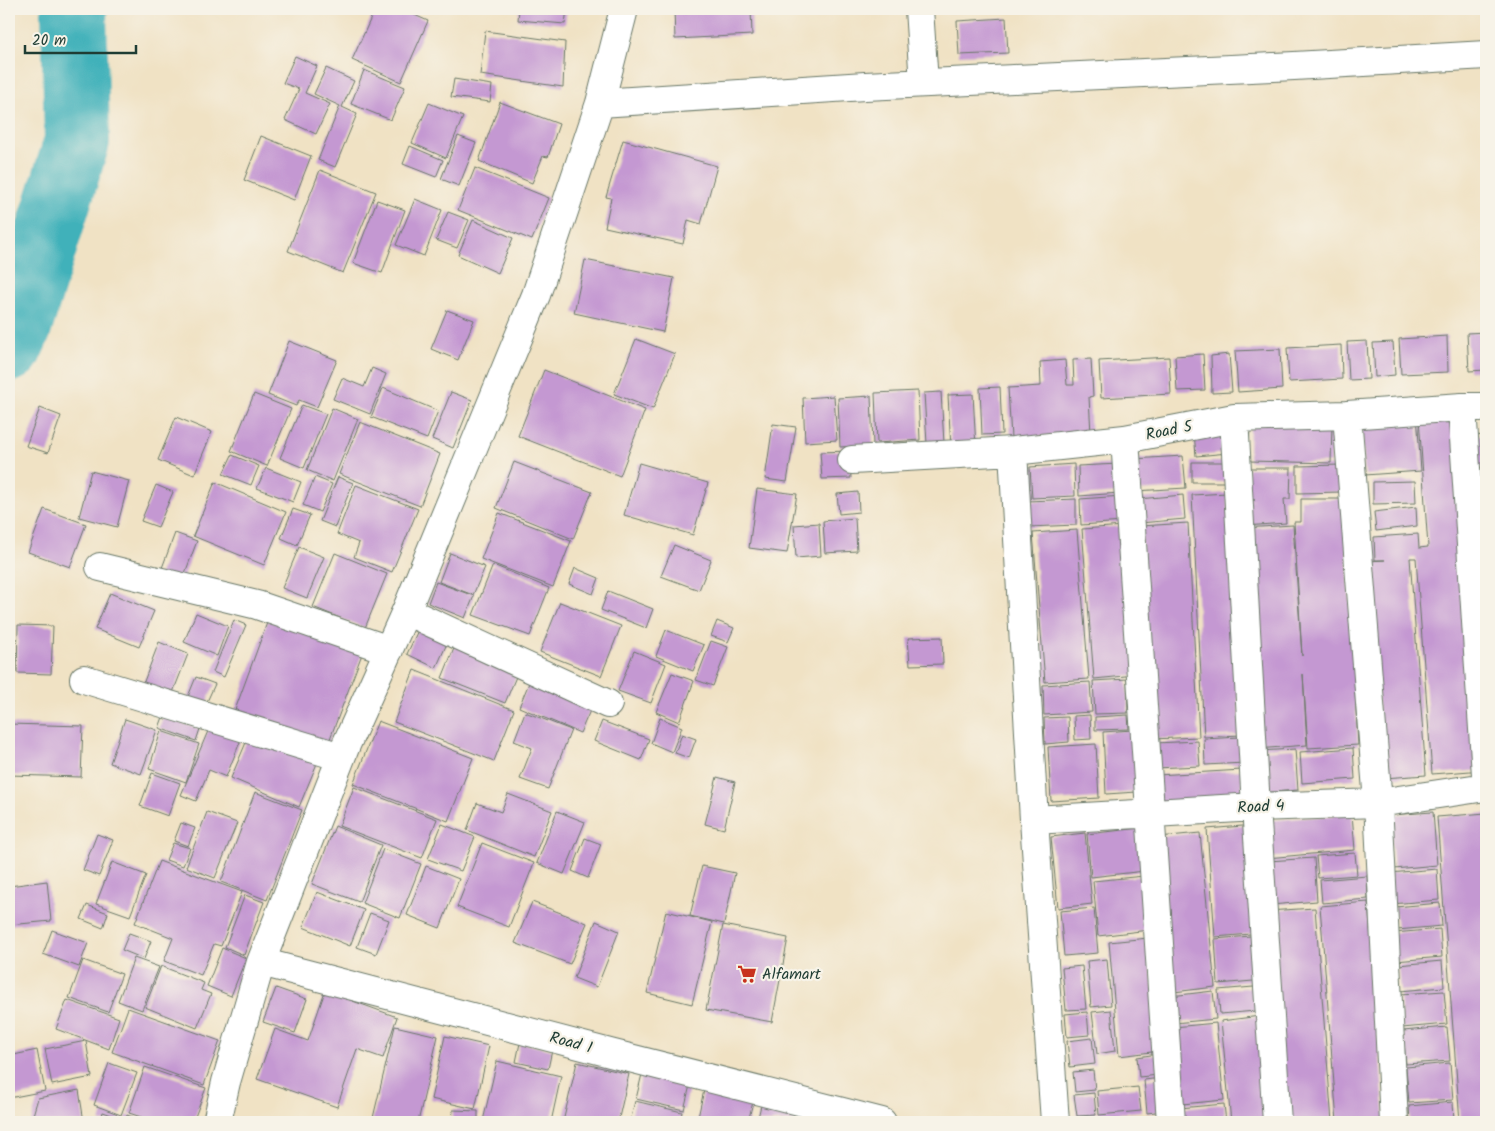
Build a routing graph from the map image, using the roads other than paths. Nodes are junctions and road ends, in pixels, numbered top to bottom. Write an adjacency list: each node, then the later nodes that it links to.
1 (624, 9): 5 (street)
2 (919, 9): 4 (street)
3 (1486, 55): 4 (street)
4 (924, 83): 5 (street)
5 (600, 103): 13 (street)
6 (1474, 407): 7 (street, Road 5); 18 (street)
7 (1347, 415): 8 (street, Road 5); 20 (street)
8 (1234, 418): 9 (street, Road 5); 21 (street)
9 (1125, 439): 10 (street, Road 5); 22 (street)
10 (1013, 451): 11 (street, Road 5); 23 (street)
11 (852, 460)
12 (100, 567): 14 (street)
13 (406, 611): 14 (street); 16 (street)
14 (389, 650): 17 (street)
15 (84, 679): 17 (street)
16 (608, 704)
17 (341, 757): 24 (street)
18 (1486, 775)
19 (1486, 787): 20 (street, Road 4)
20 (1378, 802): 21 (street, Road 4); 30 (street)
21 (1256, 807): 22 (street, Road 4); 29 (street)
22 (1150, 813): 23 (street, Road 4); 28 (street)
23 (1034, 820): 27 (street)
24 (261, 962): 25 (street); 26 (street, Road 1)
25 (217, 1122)
26 (882, 1122)
27 (1055, 1122)
28 (1171, 1122)
29 (1278, 1122)
30 (1394, 1122)

